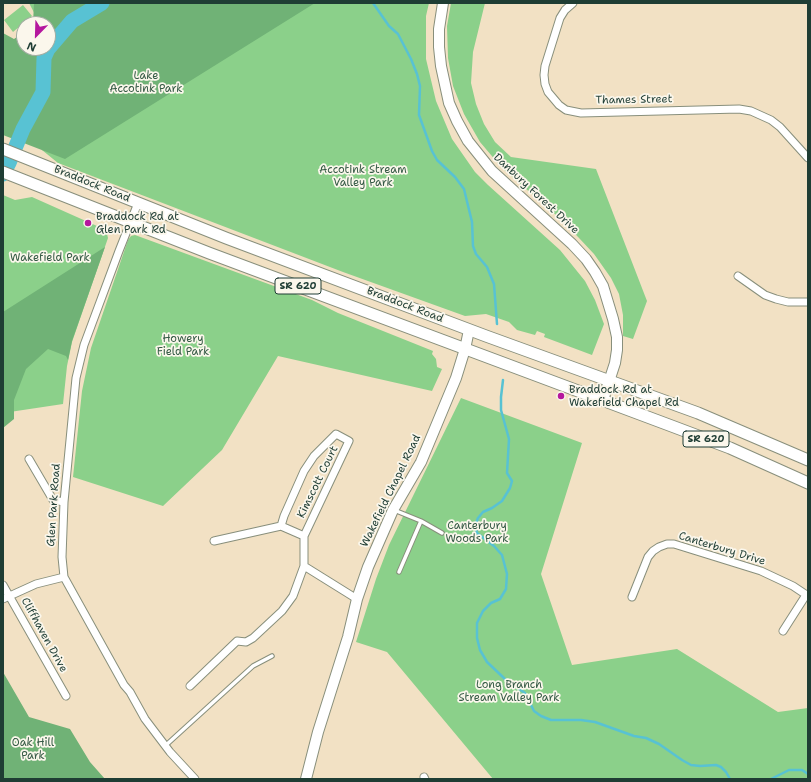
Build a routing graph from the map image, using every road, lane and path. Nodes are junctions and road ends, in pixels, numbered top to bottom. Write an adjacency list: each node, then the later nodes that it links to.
1 (443, 3): 12 (main road, Danbury Forest Drive)
2 (573, 3): 4 (street, Thames Street)
3 (3, 149): 6 (main road, Braddock Road / SR 620)
4 (808, 158)
5 (3, 172): 7 (main road, Braddock Road / SR 620)
6 (138, 203): 7 (street, Glen Park Road); 10 (main road, Braddock Road / SR 620)
7 (130, 222): 11 (main road, Braddock Road / SR 620); 17 (street, Glen Park Road)
8 (738, 276): 9 (street)
9 (808, 302)
10 (469, 330): 11 (main road, Wakefield Chapel Road); 12 (main road, Braddock Road / SR 620)
11 (465, 349): 13 (main road, Braddock Road / SR 620); 18 (main road, Wakefield Chapel Road)
12 (610, 380): 13 (main road, Danbury Forest Drive); 15 (main road, Braddock Road / SR 620)
13 (602, 400): 16 (main road, Braddock Road / SR 620)
14 (29, 459): 17 (street)
15 (808, 460)
16 (808, 483)
17 (64, 502): 26 (street, Glen Park Road)
18 (393, 510): 19 (lane); 31 (main road, Wakefield Chapel Road)
19 (421, 521): 21 (lane); 25 (lane)
20 (281, 526): 22 (street); 22 (street, Kimscott Court); 23 (street)
21 (442, 533)
22 (304, 536): 24 (street)
23 (214, 541)
24 (304, 566): 31 (street); 34 (street)
25 (399, 572)
26 (64, 577): 29 (street); 36 (street, Glen Park Road)
27 (3, 585): 29 (street, Cliffhaven Drive)
28 (807, 595): 30 (street, Canterbury Drive); 32 (street)
29 (6, 598): 35 (street, Cliffhaven Drive)
30 (632, 598)
31 (357, 599): 38 (main road, Wakefield Chapel Road)
32 (783, 631)
33 (272, 656): 36 (lane)
34 (190, 686)
35 (66, 696)
36 (165, 746): 37 (street, Glen Park Road)
37 (195, 779)
38 (306, 779)

